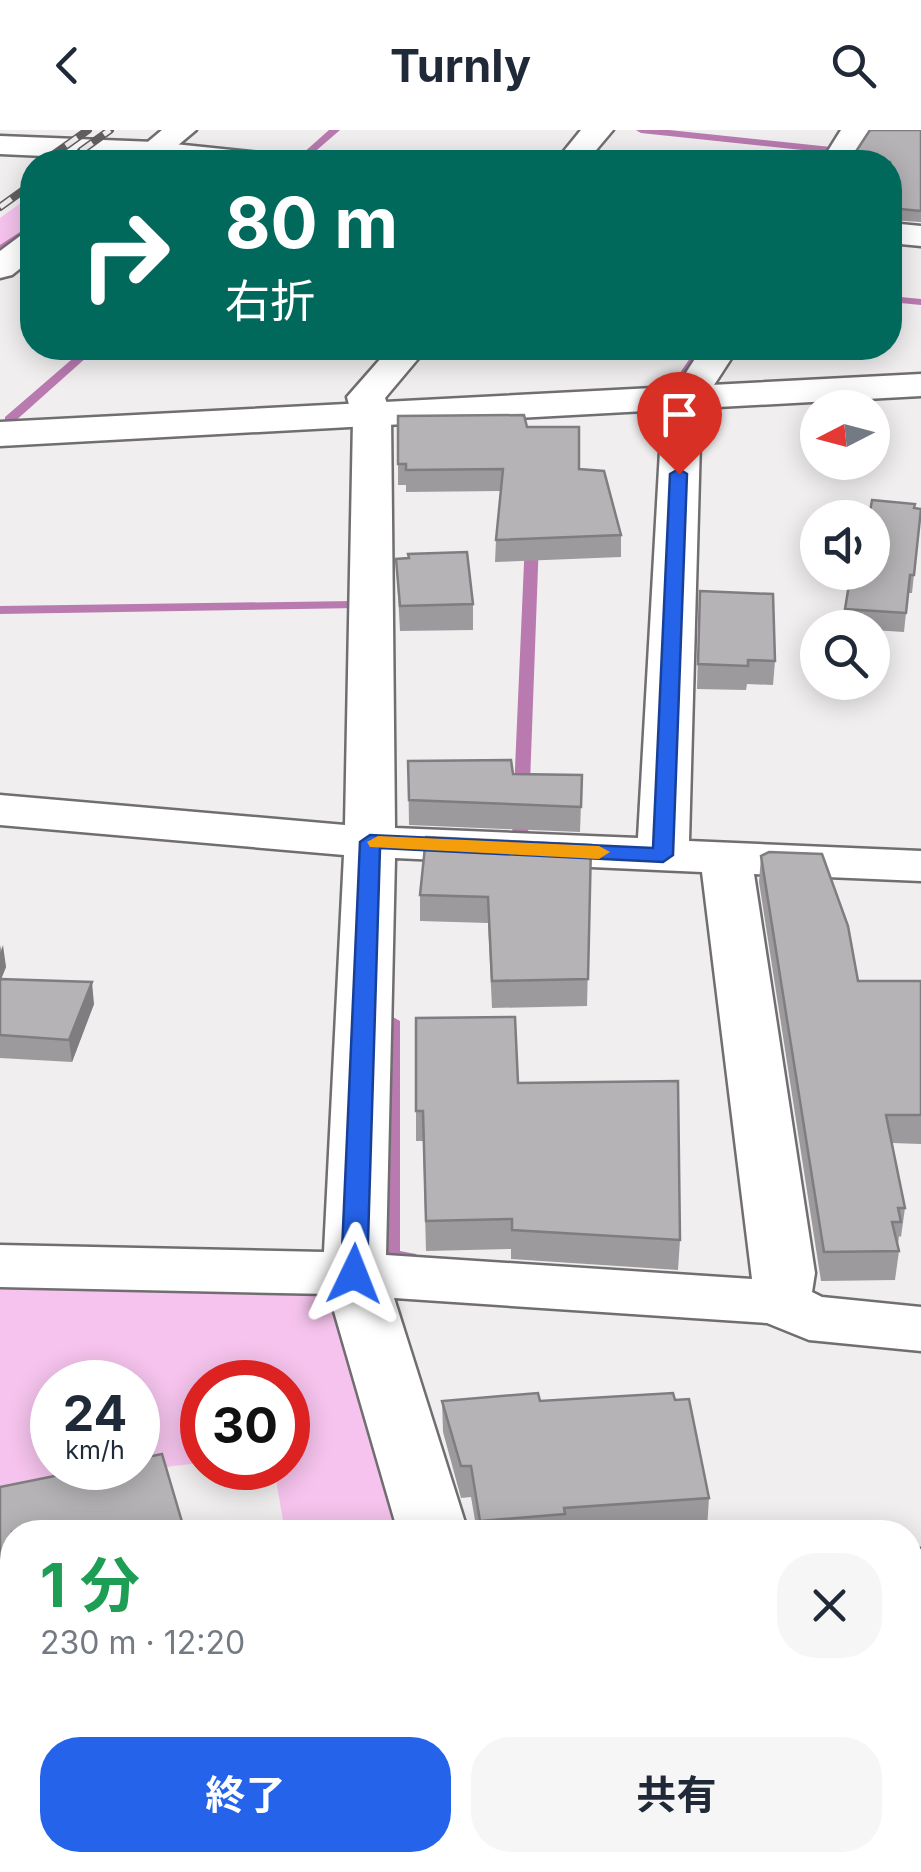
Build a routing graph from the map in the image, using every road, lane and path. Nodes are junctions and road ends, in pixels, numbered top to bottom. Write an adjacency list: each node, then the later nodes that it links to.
1 (14, 130): 4 (street)
2 (181, 130): 6 (street)
3 (598, 130): 7 (street)
4 (0, 143): 5 (street)
5 (74, 150)
6 (156, 150)
7 (580, 150)
8 (398, 360): 12 (street)
9 (712, 360): 11 (street)
10 (921, 386): 11 (street)
11 (686, 398): 12 (street); 16 (street)
12 (370, 414): 13 (street); 15 (street)
13 (0, 434)
14 (0, 810): 15 (street)
15 (370, 842): 16 (street); 20 (street)
16 (663, 855): 17 (street)
17 (726, 858): 18 (street); 21 (street)
18 (921, 866)
19 (0, 1266): 20 (street)
20 (354, 1274): 21 (street); 23 (street)
21 (780, 1302): 22 (street)
22 (921, 1329)
23 (430, 1520)

